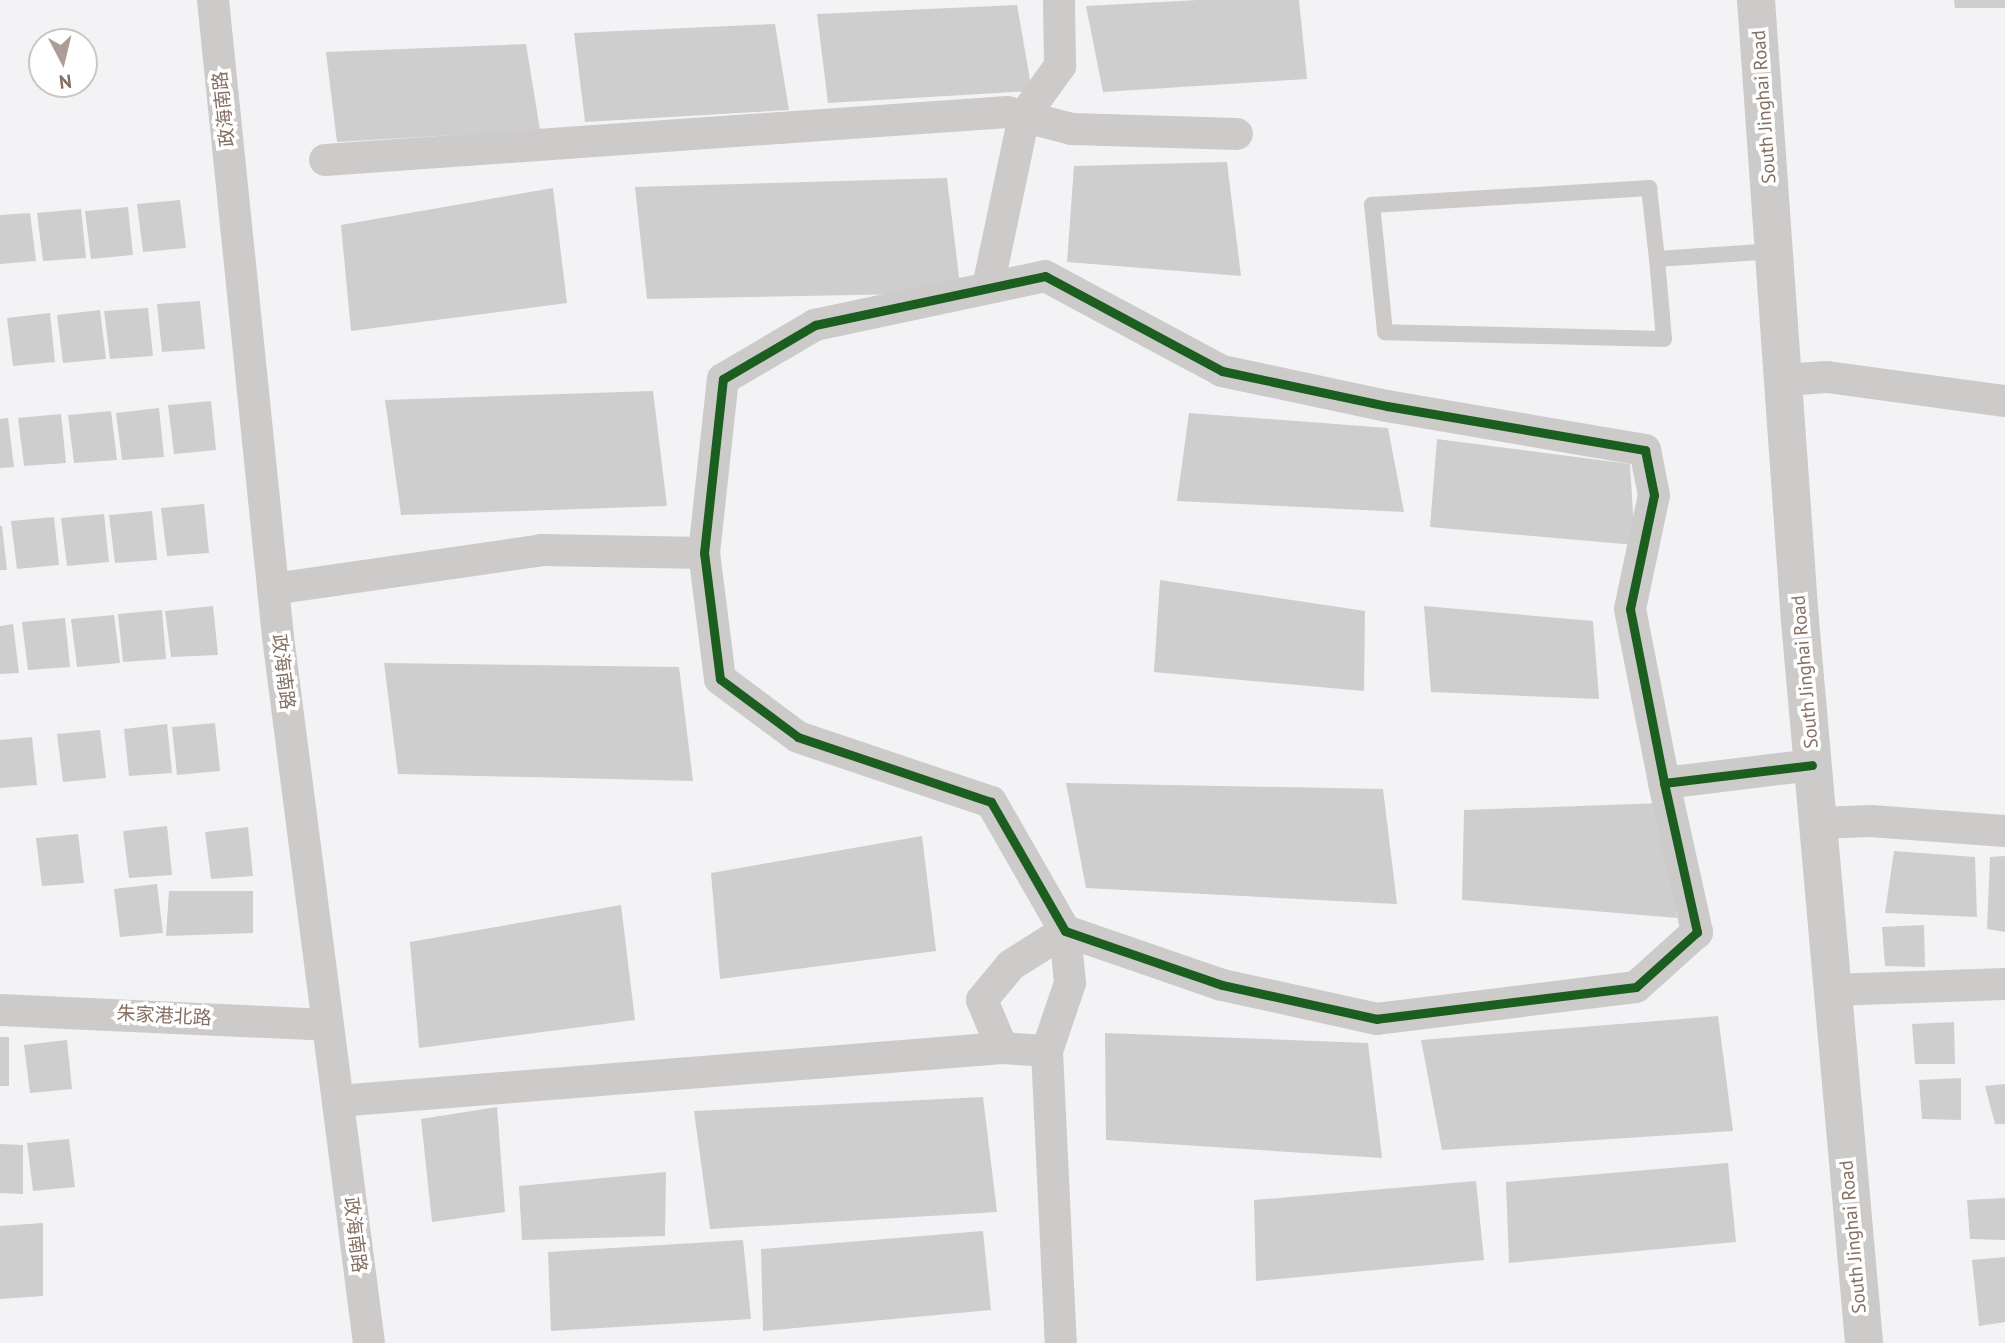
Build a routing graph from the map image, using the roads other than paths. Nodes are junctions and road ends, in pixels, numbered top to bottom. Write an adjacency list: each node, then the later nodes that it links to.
1 (213, 0): 13 (street, 政海南路)
2 (1059, 0): 4 (street)
3 (1756, 0): 7 (street, South Jinghai Road)
4 (1024, 116): 5 (street); 6 (street); 9 (street)
5 (1237, 134)
6 (325, 160)
7 (1775, 251): 8 (lane); 10 (street, South Jinghai Road)
8 (1657, 260): 8 (lane)
9 (988, 287): 12 (street); 15 (street)
10 (1785, 380): 11 (street); 14 (street, South Jinghai Road)
11 (2005, 401)
12 (704, 553): 13 (street); 18 (street)
13 (273, 589): 22 (street, 政海南路)
14 (1812, 765): 15 (street); 16 (street, South Jinghai Road)
15 (1664, 783): 18 (street)
16 (1817, 823): 17 (street); 20 (street, South Jinghai Road)
17 (2005, 831)
18 (1065, 932): 23 (street); 24 (street)
19 (2005, 984): 20 (street)
20 (1831, 990): 28 (street, South Jinghai Road)
21 (0, 1010): 22 (street, 朱家港北路)
22 (328, 1025): 25 (street, 政海南路)
23 (1002, 1048): 24 (street); 25 (street)
24 (1047, 1051): 27 (street)
25 (338, 1101): 26 (street, 政海南路)
26 (369, 1343)
27 (1061, 1343)
28 (1864, 1343)

